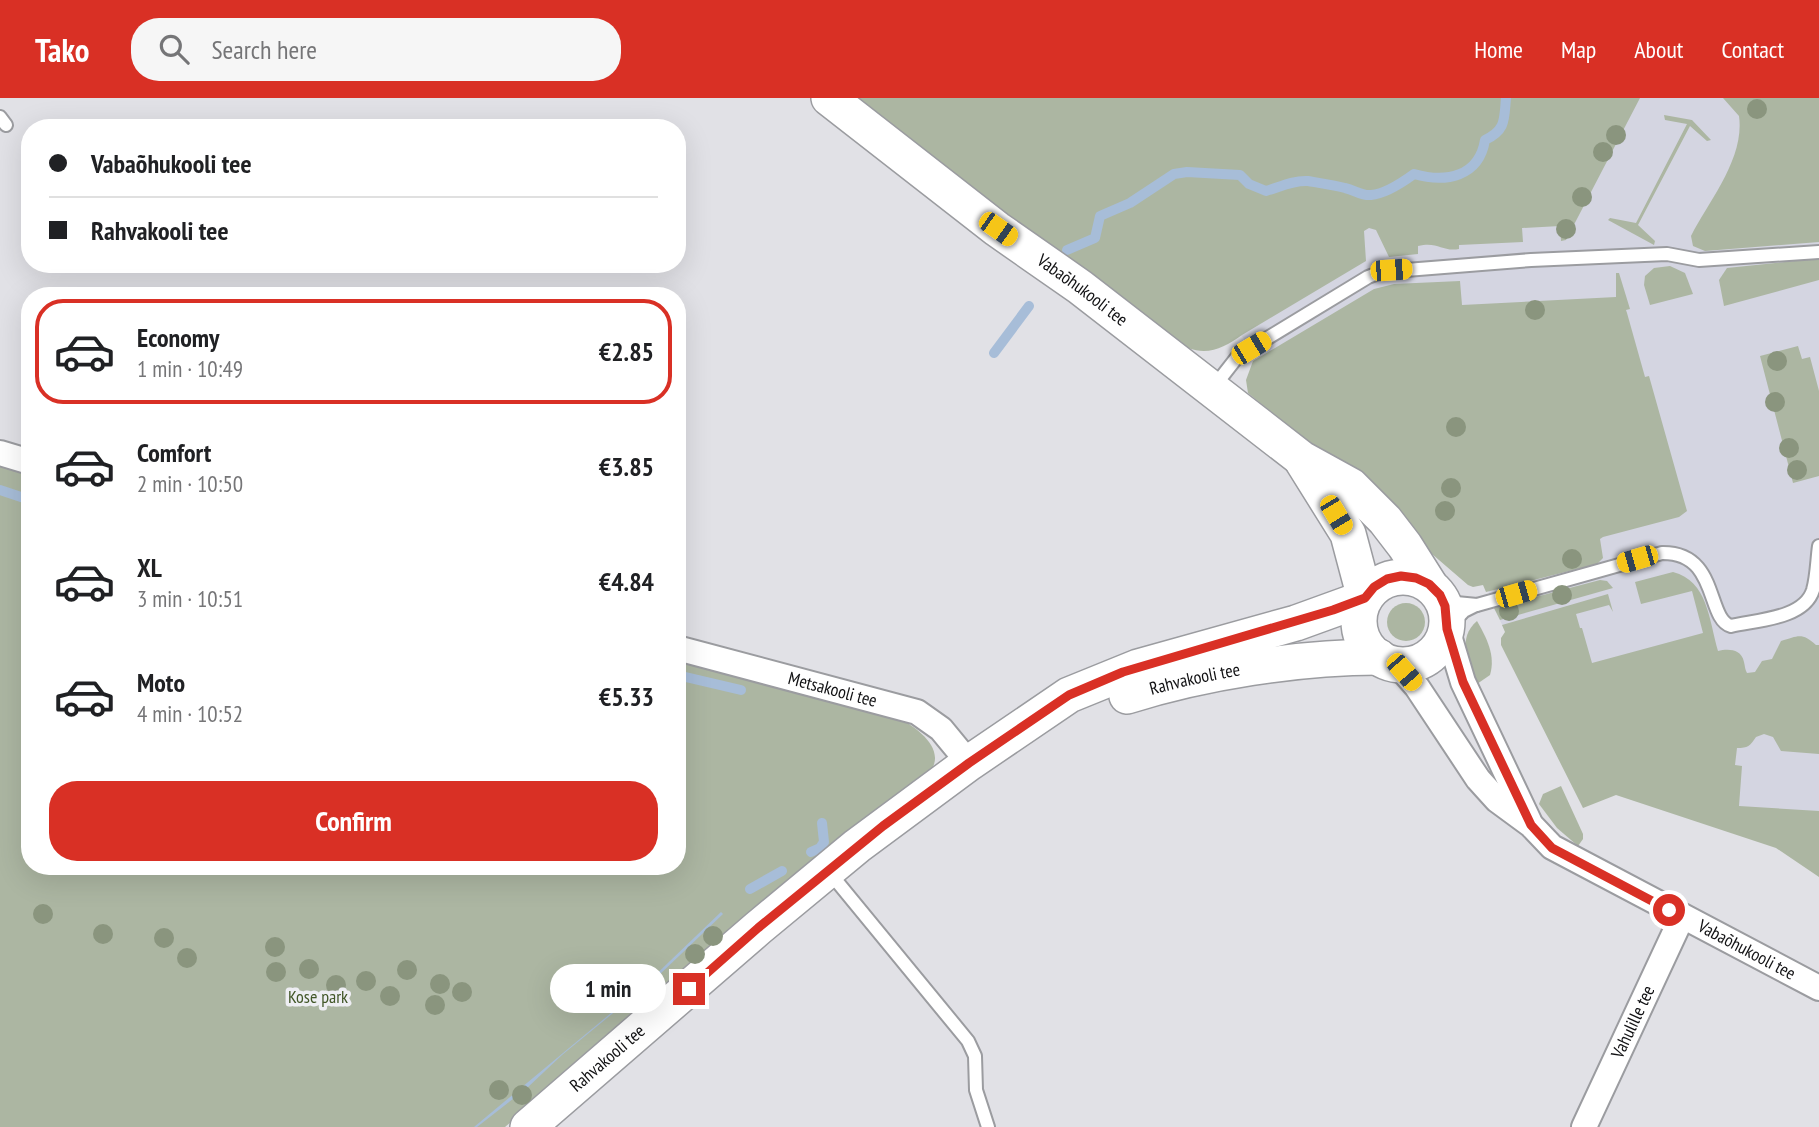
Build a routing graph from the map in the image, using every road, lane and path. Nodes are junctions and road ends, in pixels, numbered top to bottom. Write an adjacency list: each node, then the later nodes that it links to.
1 (829, 98): 3 (street, Vabaõhukooli tee)
2 (1819, 251): 3 (lane)
3 (1213, 389): 5 (street, Vabaõhukooli tee)
4 (0, 453): 6 (street)
5 (1302, 458): 8 (street, Vabaõhukooli tee); 9 (street, Vabaõhukooli tee)
6 (21, 459)
7 (1819, 546): 10 (lane)
8 (1365, 598): 9 (street); 12 (street); 13 (street, Rahvakooli tee)
9 (1438, 603): 10 (lane); 10 (lane); 12 (street); 15 (street, Vabaõhukooli tee)
10 (1477, 605)
11 (686, 650): 14 (street, Metsakooli tee)
12 (1388, 661): 13 (street, Rahvakooli tee); 15 (street, Vabaõhukooli tee)
13 (1017, 730): 14 (street, Rahvakooli tee)
14 (969, 763): 16 (street, Rahvakooli tee)
15 (1531, 825): 17 (street, Vabaõhukooli tee)
16 (828, 870): 19 (street, Rahvakooli tee); 20 (lane)
17 (1682, 917): 18 (street, Vabaõhukooli tee); 21 (street, Vahulille tee)
18 (1819, 988)
19 (528, 1127)
20 (988, 1127)
21 (1584, 1127)

